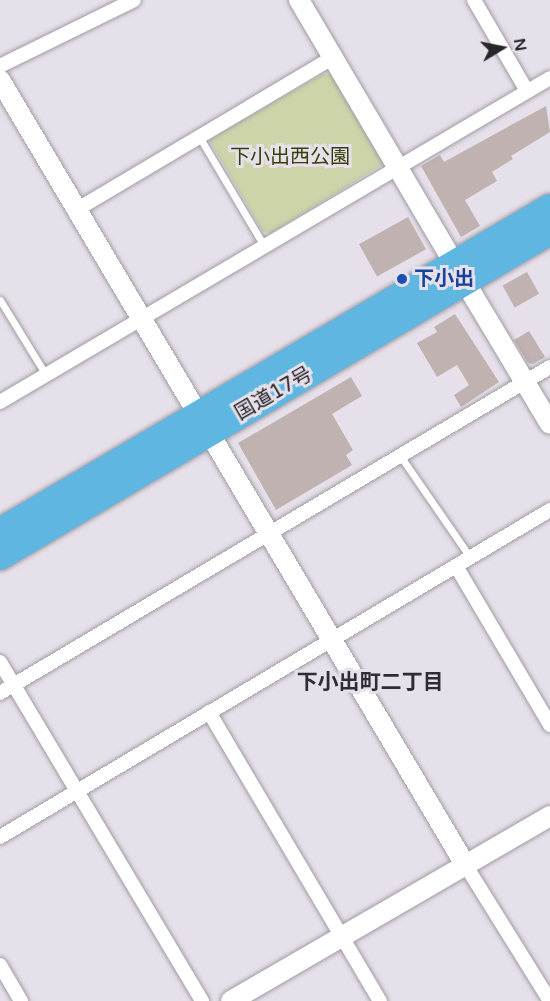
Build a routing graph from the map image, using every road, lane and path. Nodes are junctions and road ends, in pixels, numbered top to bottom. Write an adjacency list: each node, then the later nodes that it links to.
1 (134, 0): 5 (street)
2 (298, 0): 4 (street)
3 (474, 0): 8 (street)
4 (332, 58): 9 (street); 10 (street)
5 (0, 66)
6 (550, 78): 8 (street)
7 (0, 80): 12 (street)
8 (527, 91): 10 (street)
9 (200, 138): 12 (street); 14 (lane)
10 (398, 168): 14 (street); 15 (street)
11 (550, 207): 15 (highway, 国道17号)
12 (76, 210): 17 (street)
13 (550, 232): 15 (highway, 国道17号)
14 (264, 246): 17 (street)
15 (460, 273): 20 (street); 22 (highway, 国道17号)
16 (0, 300): 19 (lane)
17 (141, 319): 19 (street); 22 (street)
18 (550, 367): 20 (street)
19 (46, 375): 21 (street)
20 (525, 382): 23 (street); 24 (street)
21 (0, 402)
22 (204, 424): 26 (highway, 国道17号); 27 (street); 28 (highway, 国道17号)
23 (550, 424)
24 (401, 457): 27 (street); 29 (lane)
25 (550, 510): 29 (street)
26 (0, 531)
27 (270, 534): 31 (street); 33 (street)
28 (0, 557)
29 (470, 557): 30 (street)
30 (456, 566): 31 (street); 36 (street)
31 (331, 640): 35 (street); 40 (street)
32 (0, 662): 33 (street)
33 (13, 685): 34 (street); 37 (street)
34 (0, 693)
35 (209, 712): 37 (street); 41 (street)
36 (549, 721)
37 (77, 790): 39 (street); 44 (street)
38 (550, 816): 40 (street)
39 (0, 837)
40 (466, 866): 41 (street); 47 (street)
41 (341, 934): 45 (street); 46 (street)
42 (0, 965): 43 (street)
43 (21, 1001)
44 (202, 1001)
45 (231, 1001)
46 (380, 1001)
47 (549, 1001)

